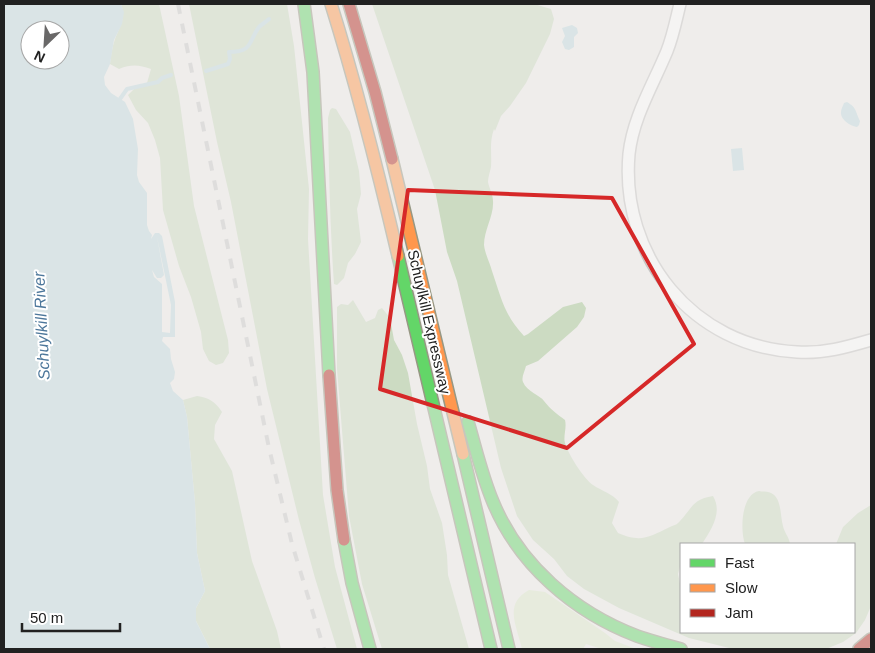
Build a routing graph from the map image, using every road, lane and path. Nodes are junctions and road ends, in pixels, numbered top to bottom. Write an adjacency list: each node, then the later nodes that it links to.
1 (304, 4): 9 (main road)
2 (331, 4): 10 (main road, Schuylkill Expressway)
3 (349, 4): 5 (main road, Schuylkill Expressway)
4 (680, 4): 6 (street)
5 (418, 265): 7 (main road); 11 (main road, Schuylkill Expressway)
6 (871, 340)
7 (631, 634): 12 (main road); 13 (main road)
8 (871, 640): 14 (main road)
9 (370, 649)
10 (491, 649)
11 (509, 649)
12 (658, 649)
13 (681, 649)
14 (859, 649)

